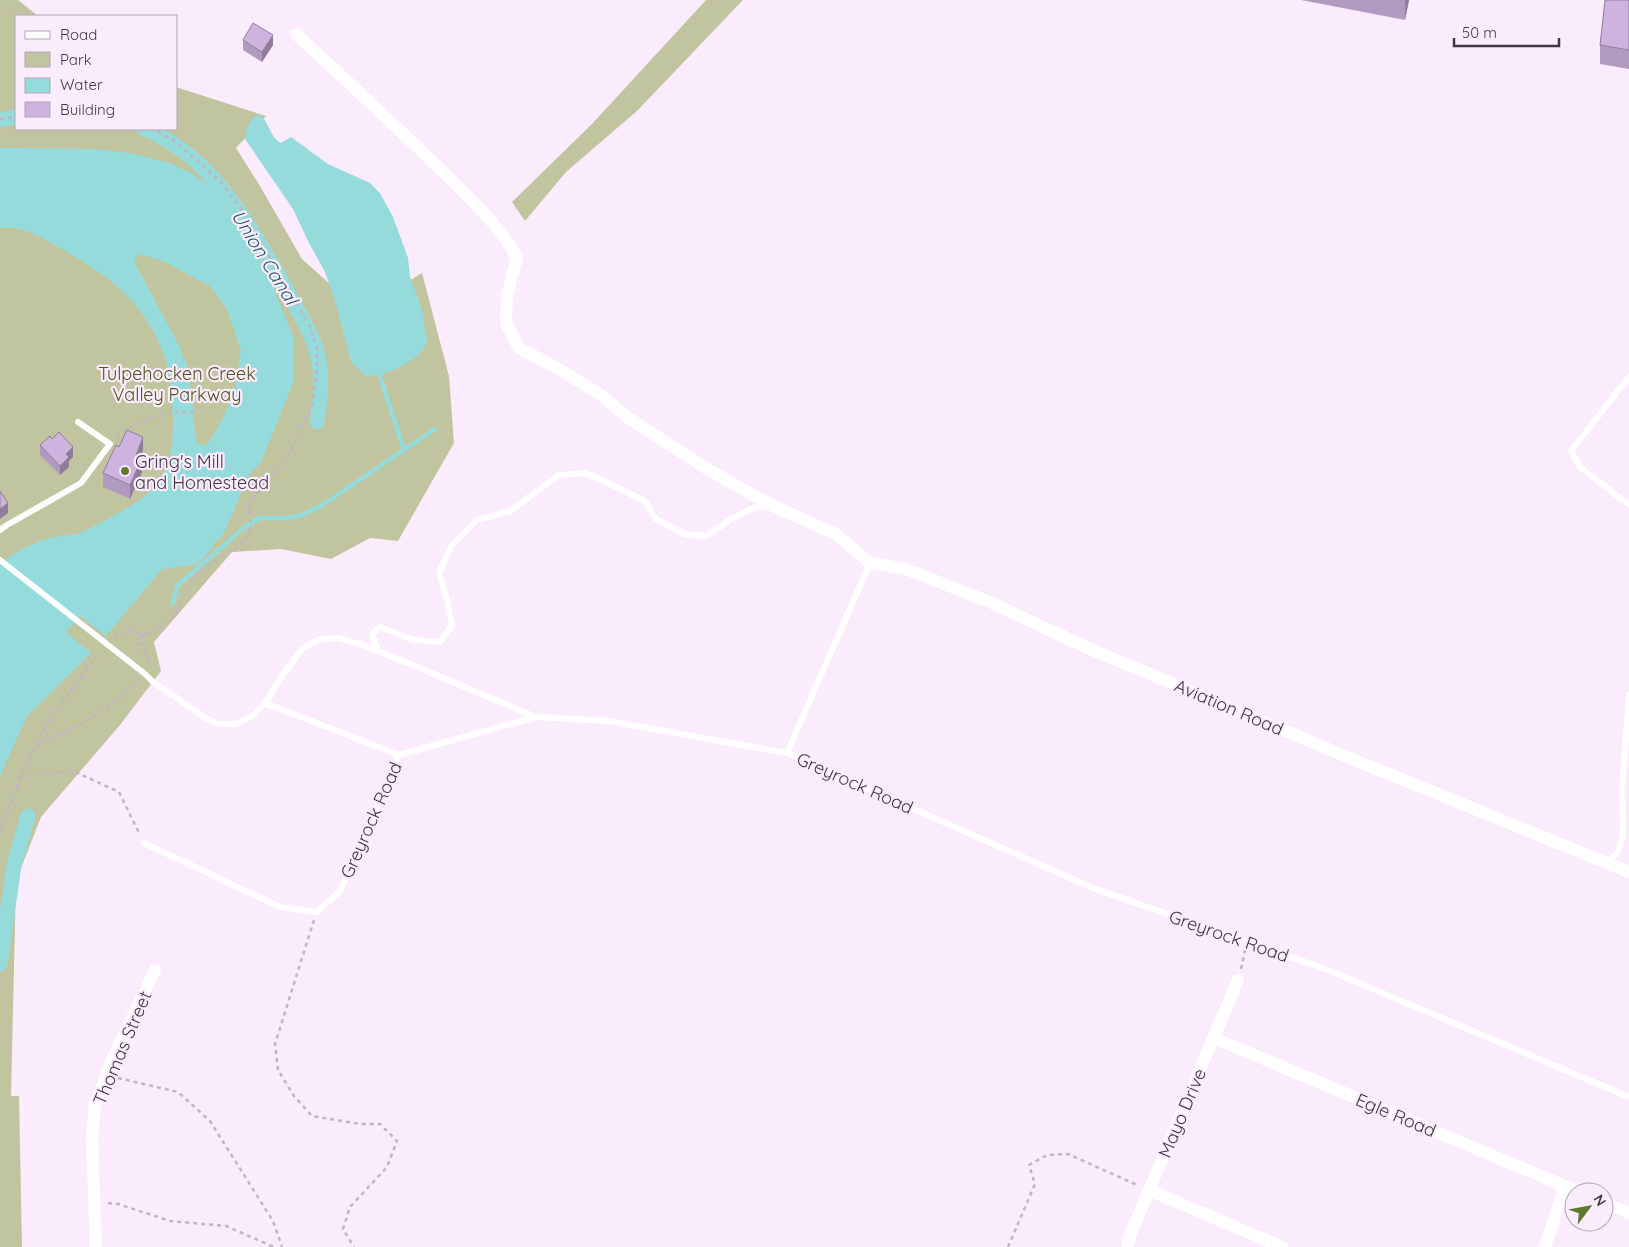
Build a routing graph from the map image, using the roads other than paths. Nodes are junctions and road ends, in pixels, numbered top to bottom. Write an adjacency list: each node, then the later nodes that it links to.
1 (296, 34): 4 (street)
2 (1629, 377): 5 (lane)
3 (78, 422): 6 (lane)
4 (771, 505): 8 (street); 9 (lane)
5 (1629, 505)
6 (0, 530)
7 (2, 561): 11 (lane)
8 (870, 562): 13 (lane); 16 (street, Aviation Road)
9 (378, 651): 11 (lane); 12 (lane)
10 (1629, 696): 16 (lane)
11 (265, 703): 14 (lane)
12 (536, 718): 13 (lane, Greyrock Road); 14 (lane, Greyrock Road)
13 (787, 753): 21 (lane, Greyrock Road)
14 (399, 755): 15 (lane, Greyrock Road)
15 (144, 843)
16 (1607, 863): 17 (street, Aviation Road)
17 (1629, 872)
18 (155, 970): 27 (street, Thomas Street)
19 (1238, 980): 20 (street, Mayo Drive)
20 (1214, 1038): 22 (street, Egle Road); 24 (street, Mayo Drive)
21 (1629, 1097)
22 (1564, 1186)
23 (1564, 1189): 30 (street)
24 (1149, 1190): 28 (street, Mayo Drive); 29 (street)
25 (1614, 1207): 26 (street)
26 (1629, 1213)
27 (96, 1247)
28 (1127, 1247)
29 (1282, 1247)
30 (1545, 1247)

